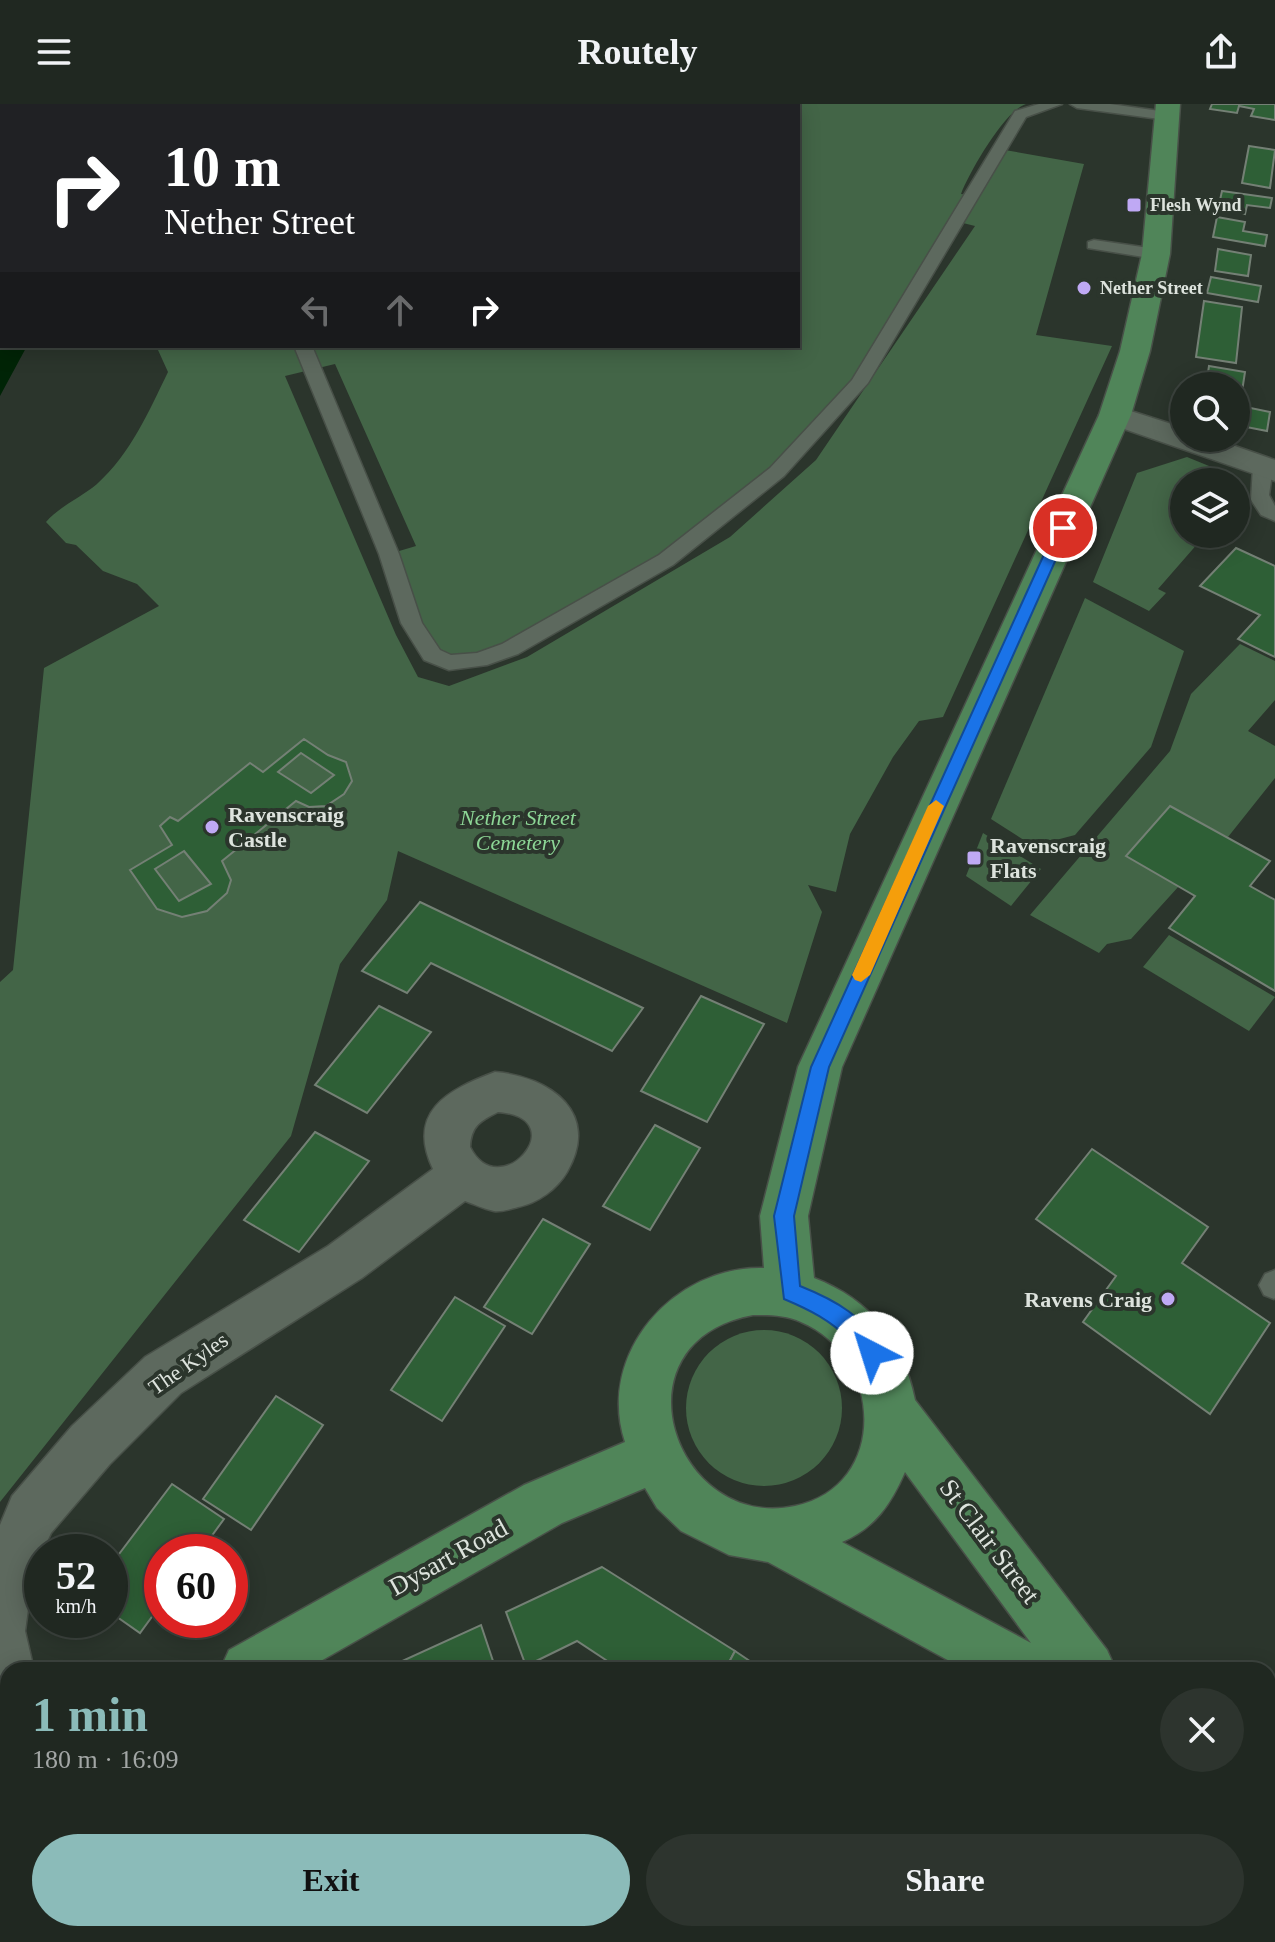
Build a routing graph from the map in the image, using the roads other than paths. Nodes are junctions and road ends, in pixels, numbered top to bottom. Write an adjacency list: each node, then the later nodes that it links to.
1 (1055, 104): 6 (lane)
2 (1077, 104): 3 (lane)
3 (1168, 110): 5 (main road)
4 (1094, 245): 5 (lane)
5 (1156, 254): 7 (main road)
6 (304, 348)
7 (1115, 415): 8 (street); 11 (main road)
8 (1269, 469): 9 (lane)
9 (1275, 515)
10 (461, 1176): 15 (street, The Kyles)
11 (791, 1292): 12 (main road); 13 (main road)
12 (892, 1412): 14 (main road); 20 (main road, St Clair Street)
13 (654, 1457): 14 (main road); 18 (main road, Dysart Road)
14 (773, 1535): 19 (main road)
15 (0, 1622)
16 (0, 1640): 17 (street)
17 (4, 1662)
18 (263, 1662)
19 (1009, 1662)
20 (1081, 1662)

